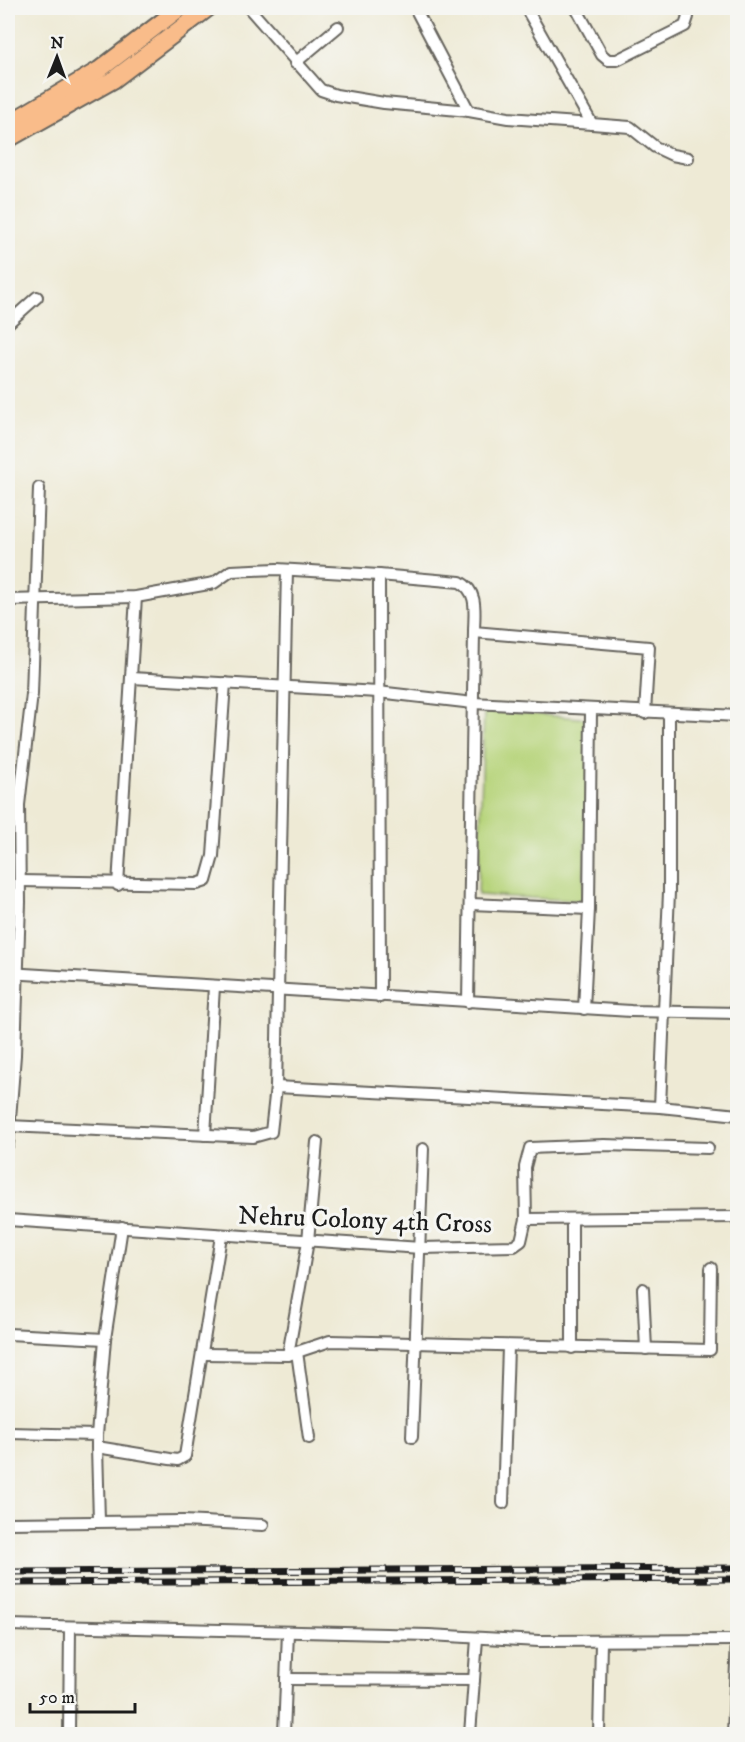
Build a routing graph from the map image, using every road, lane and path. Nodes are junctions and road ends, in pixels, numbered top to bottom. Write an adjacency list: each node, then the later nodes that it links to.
1 (180, 8): 12 (main road)
2 (208, 8): 12 (main road)
3 (249, 8): 9 (street)
4 (415, 8): 10 (street)
5 (526, 8): 11 (street)
6 (576, 8): 7 (street)
7 (685, 8)
8 (338, 27): 9 (street)
9 (296, 63): 10 (street)
10 (469, 111): 11 (street)
11 (592, 124): 13 (street)
12 (8, 129)
13 (688, 158)
14 (37, 297): 15 (street)
15 (8, 323)
16 (39, 488): 21 (street)
17 (287, 570): 18 (street); 19 (street); 25 (street)
18 (379, 575): 22 (street); 26 (street)
19 (136, 597): 21 (street); 23 (street)
20 (8, 600): 21 (street)
21 (35, 601): 33 (street)
22 (474, 632): 27 (street); 29 (street)
23 (132, 678): 24 (street); 35 (street)
24 (225, 683): 25 (street); 35 (street)
25 (285, 686): 26 (street); 40 (street)
26 (378, 692): 27 (street); 41 (street)
27 (473, 703): 28 (street); 36 (street)
28 (591, 710): 29 (street); 37 (street)
29 (645, 713): 30 (street)
30 (669, 715): 31 (street); 44 (street)
31 (738, 716)
32 (8, 805): 33 (street)
33 (19, 805): 34 (street)
34 (20, 881): 35 (street); 38 (street)
35 (118, 885)
36 (471, 904): 37 (street); 42 (street)
37 (588, 909): 43 (street)
38 (12, 974): 39 (street); 49 (street)
39 (214, 987): 40 (street); 50 (street)
40 (277, 991): 41 (street); 46 (street)
41 (380, 997): 42 (street)
42 (468, 1002): 43 (street)
43 (584, 1009): 44 (street)
44 (664, 1012): 45 (street); 47 (street)
45 (738, 1013)
46 (276, 1087): 47 (street); 50 (street)
47 (660, 1107): 48 (street)
48 (738, 1114)
49 (8, 1126): 50 (street); 52 (street)
50 (205, 1135)
51 (317, 1142): 61 (street)
52 (8, 1144)
53 (708, 1148): 56 (street)
54 (423, 1149): 62 (street)
55 (738, 1217): 57 (street, Nehru Colony 4th Cross)
56 (526, 1219): 57 (street, Nehru Colony 4th Cross); 62 (street, Nehru Colony 4th Cross)
57 (572, 1219): 69 (street)
58 (8, 1220): 59 (street, Nehru Colony 4th Cross)
59 (122, 1227): 60 (street, Nehru Colony 4th Cross); 66 (street)
60 (221, 1236): 61 (street, Nehru Colony 4th Cross); 72 (street)
61 (308, 1240): 62 (street, Nehru Colony 4th Cross); 71 (street)
62 (421, 1248): 67 (street)
63 (711, 1268): 70 (street)
64 (643, 1289): 70 (street)
65 (8, 1334): 66 (street)
66 (105, 1339): 74 (street)
67 (417, 1344): 68 (street); 71 (street); 75 (street)
68 (508, 1347): 69 (street); 78 (street)
69 (572, 1348): 70 (street)
70 (646, 1349)
71 (292, 1353): 72 (street); 76 (street)
72 (203, 1354): 77 (street)
73 (8, 1433): 74 (street)
74 (97, 1435): 77 (street)
75 (412, 1437)
76 (309, 1438)
77 (97, 1447): 79 (street)
78 (503, 1503)
79 (99, 1521): 80 (street); 81 (street)
80 (8, 1523)
81 (263, 1525)
82 (8, 1625): 83 (street)
83 (70, 1627): 84 (street); 90 (street)
84 (288, 1632): 85 (street); 88 (street)
85 (477, 1639): 87 (street); 89 (street)
86 (737, 1640): 87 (street); 94 (street)
87 (601, 1642): 93 (street)
88 (286, 1679): 89 (street); 91 (street)
89 (474, 1680): 92 (street)
90 (69, 1734)
91 (284, 1734)
92 (470, 1734)
93 (599, 1734)
94 (733, 1734)

